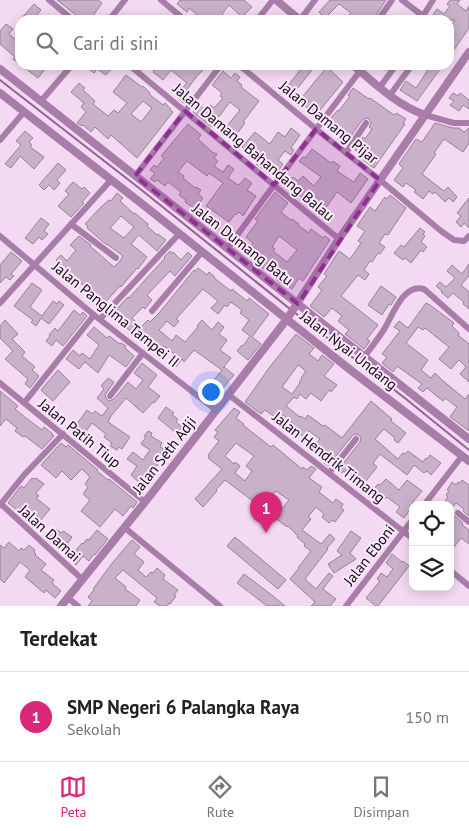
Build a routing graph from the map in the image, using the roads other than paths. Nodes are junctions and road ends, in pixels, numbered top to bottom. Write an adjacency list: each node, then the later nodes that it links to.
1 (49, 0): 9 (street)
2 (125, 0): 10 (street)
3 (160, 0): 11 (street)
4 (274, 0): 12 (street); 13 (street)
5 (316, 0): 14 (street)
6 (392, 0): 15 (street)
7 (402, 0): 16 (street)
8 (434, 0): 17 (street)
9 (67, 15)
10 (113, 15)
11 (179, 15)
12 (261, 15)
13 (294, 15)
14 (304, 15)
15 (382, 15)
16 (418, 15)
17 (423, 15)
18 (469, 52): 34 (street)
19 (0, 69): 31 (street, Jalan Dumang Batu)
20 (68, 70): 31 (street)
21 (135, 70): 32 (street, Jalan Damang Bahandang Balau)
22 (217, 70): 32 (street)
23 (245, 70): 37 (street, Jalan Damang Pijar)
24 (355, 70): 37 (street)
25 (359, 70): 28 (street)
26 (392, 70): 28 (street)
27 (408, 70): 30 (street)
28 (380, 87): 30 (street)
29 (0, 93): 33 (street, Jalan Nyai Undang)
30 (390, 95): 34 (street)
31 (41, 102): 40 (street, Jalan Dumang Batu)
32 (185, 111): 40 (street); 43 (street, Jalan Damang Bahandang Balau)
33 (24, 112): 38 (street); 41 (street, Jalan Nyai Undang)
34 (425, 115): 36 (street); 42 (street)
35 (366, 123): 39 (street)
36 (469, 123)
37 (316, 129): 39 (street, Jalan Damang Pijar); 43 (street)
38 (0, 140)
39 (346, 153): 42 (street, Jalan Damang Pijar)
40 (134, 176): 49 (street, Jalan Dumang Batu)
41 (111, 180): 44 (street); 45 (street, Jalan Nyai Undang)
42 (380, 180): 47 (street, Jalan Damang Pijar); 48 (street)
43 (274, 185): 48 (street, Jalan Damang Bahandang Balau); 49 (street)
44 (71, 224): 51 (street); 52 (street)
45 (179, 234): 50 (street, Jalan Nyai Undang); 58 (street)
46 (0, 236): 52 (street, Jalan Panglima Tampei II)
47 (469, 236)
48 (339, 239): 54 (street)
49 (228, 249): 54 (street, Jalan Dumang Batu)
50 (202, 252): 55 (street); 57 (street, Jalan Nyai Undang)
51 (116, 258)
52 (34, 264): 53 (street); 56 (street, Jalan Panglima Tampei II)
53 (0, 303)
54 (297, 306): 57 (street, Jalan Seth Adji); 61 (street, Jalan Dumang Batu)
55 (152, 311)
56 (94, 314): 58 (street, Jalan Panglima Tampei II); 65 (street)
57 (288, 318): 63 (street, Jalan Seth Adji); 70 (street, Jalan Nyai Undang)
58 (100, 319): 60 (street, Jalan Panglima Tampei II)
59 (469, 329): 61 (street)
60 (143, 353): 64 (street); 66 (street, Jalan Panglima Tampei II)
61 (364, 357): 69 (street, Jalan Dumang Batu)
62 (1, 385): 65 (street, Jalan Patih Tiup)
63 (229, 395): 66 (street, Jalan Seth Adji); 72 (street, Jalan Hendrik Timang)
64 (110, 396)
65 (24, 403): 67 (street, Jalan Patih Tiup)
66 (217, 411): 74 (street, Jalan Seth Adji)
67 (63, 434): 74 (street, Jalan Patih Tiup); 75 (street)
68 (356, 439): 72 (street)
69 (469, 439)
70 (462, 456): 71 (street, Jalan Nyai Undang); 73 (street)
71 (469, 461)
72 (328, 473): 80 (street, Jalan Hendrik Timang)
73 (427, 501)
74 (145, 502): 79 (street, Jalan Seth Adji)
75 (0, 505): 83 (street, Jalan Damai)
76 (458, 513): 77 (street)
77 (469, 522)
78 (409, 524): 80 (street, Jalan Eboni)
79 (125, 528): 83 (street, Jalan Seth Adji); 89 (street)
80 (404, 531): 81 (street, Jalan Hendrik Timang); 86 (street, Jalan Eboni)
81 (409, 535)
82 (454, 573): 84 (street)
83 (83, 580): 85 (street, Jalan Seth Adji)
84 (469, 586)
85 (68, 598): 87 (street, Jalan Seth Adji); 88 (street)
86 (350, 605)
87 (61, 606)
88 (78, 606)
89 (220, 606)

